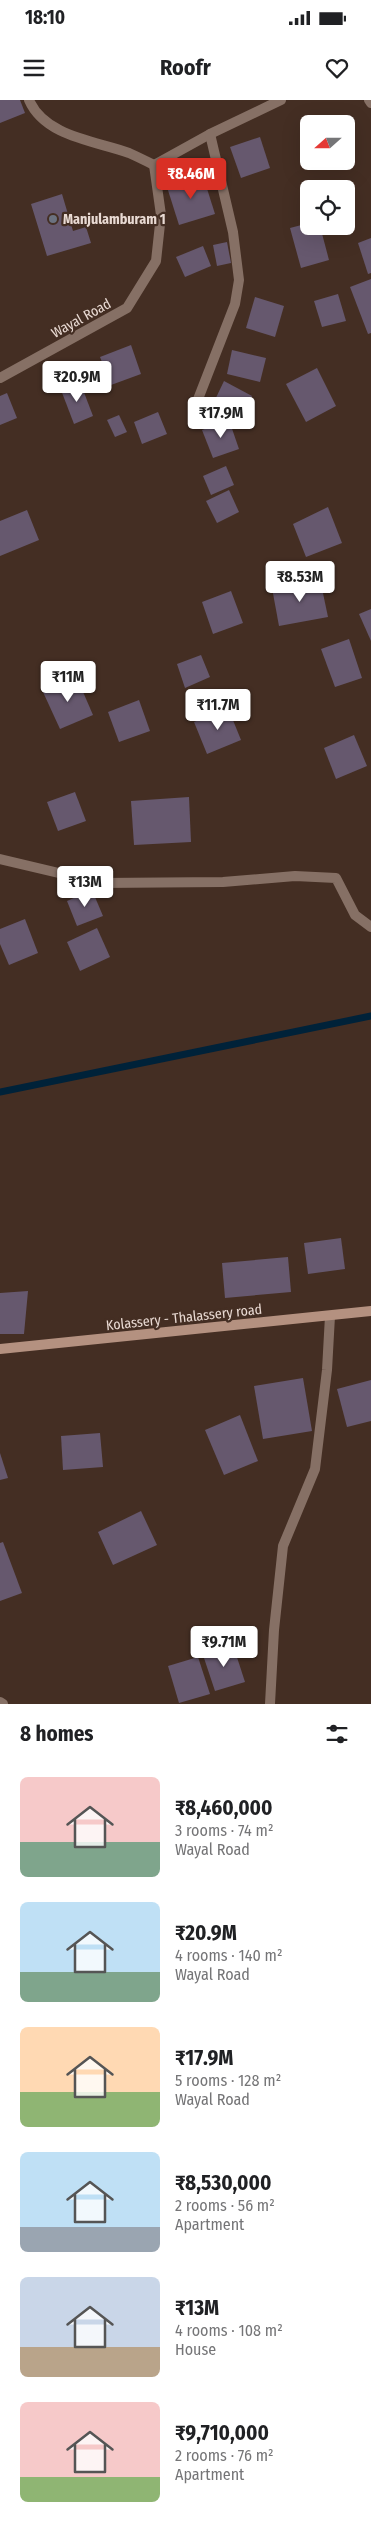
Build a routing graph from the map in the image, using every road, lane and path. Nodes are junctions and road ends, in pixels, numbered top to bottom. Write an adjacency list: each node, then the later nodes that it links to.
1 (30, 100): 4 (street)
2 (281, 100): 3 (street)
3 (210, 134): 4 (street); 6 (street)
4 (154, 165): 5 (street, Wayal Road)
5 (0, 378)
6 (193, 412)
7 (0, 859): 8 (street)
8 (371, 927)
9 (371, 1311): 10 (main road, Kolassery - Thalassery road)
10 (330, 1316): 11 (main road, Kolassery - Thalassery road); 12 (street)
11 (0, 1349)
12 (270, 1704)

